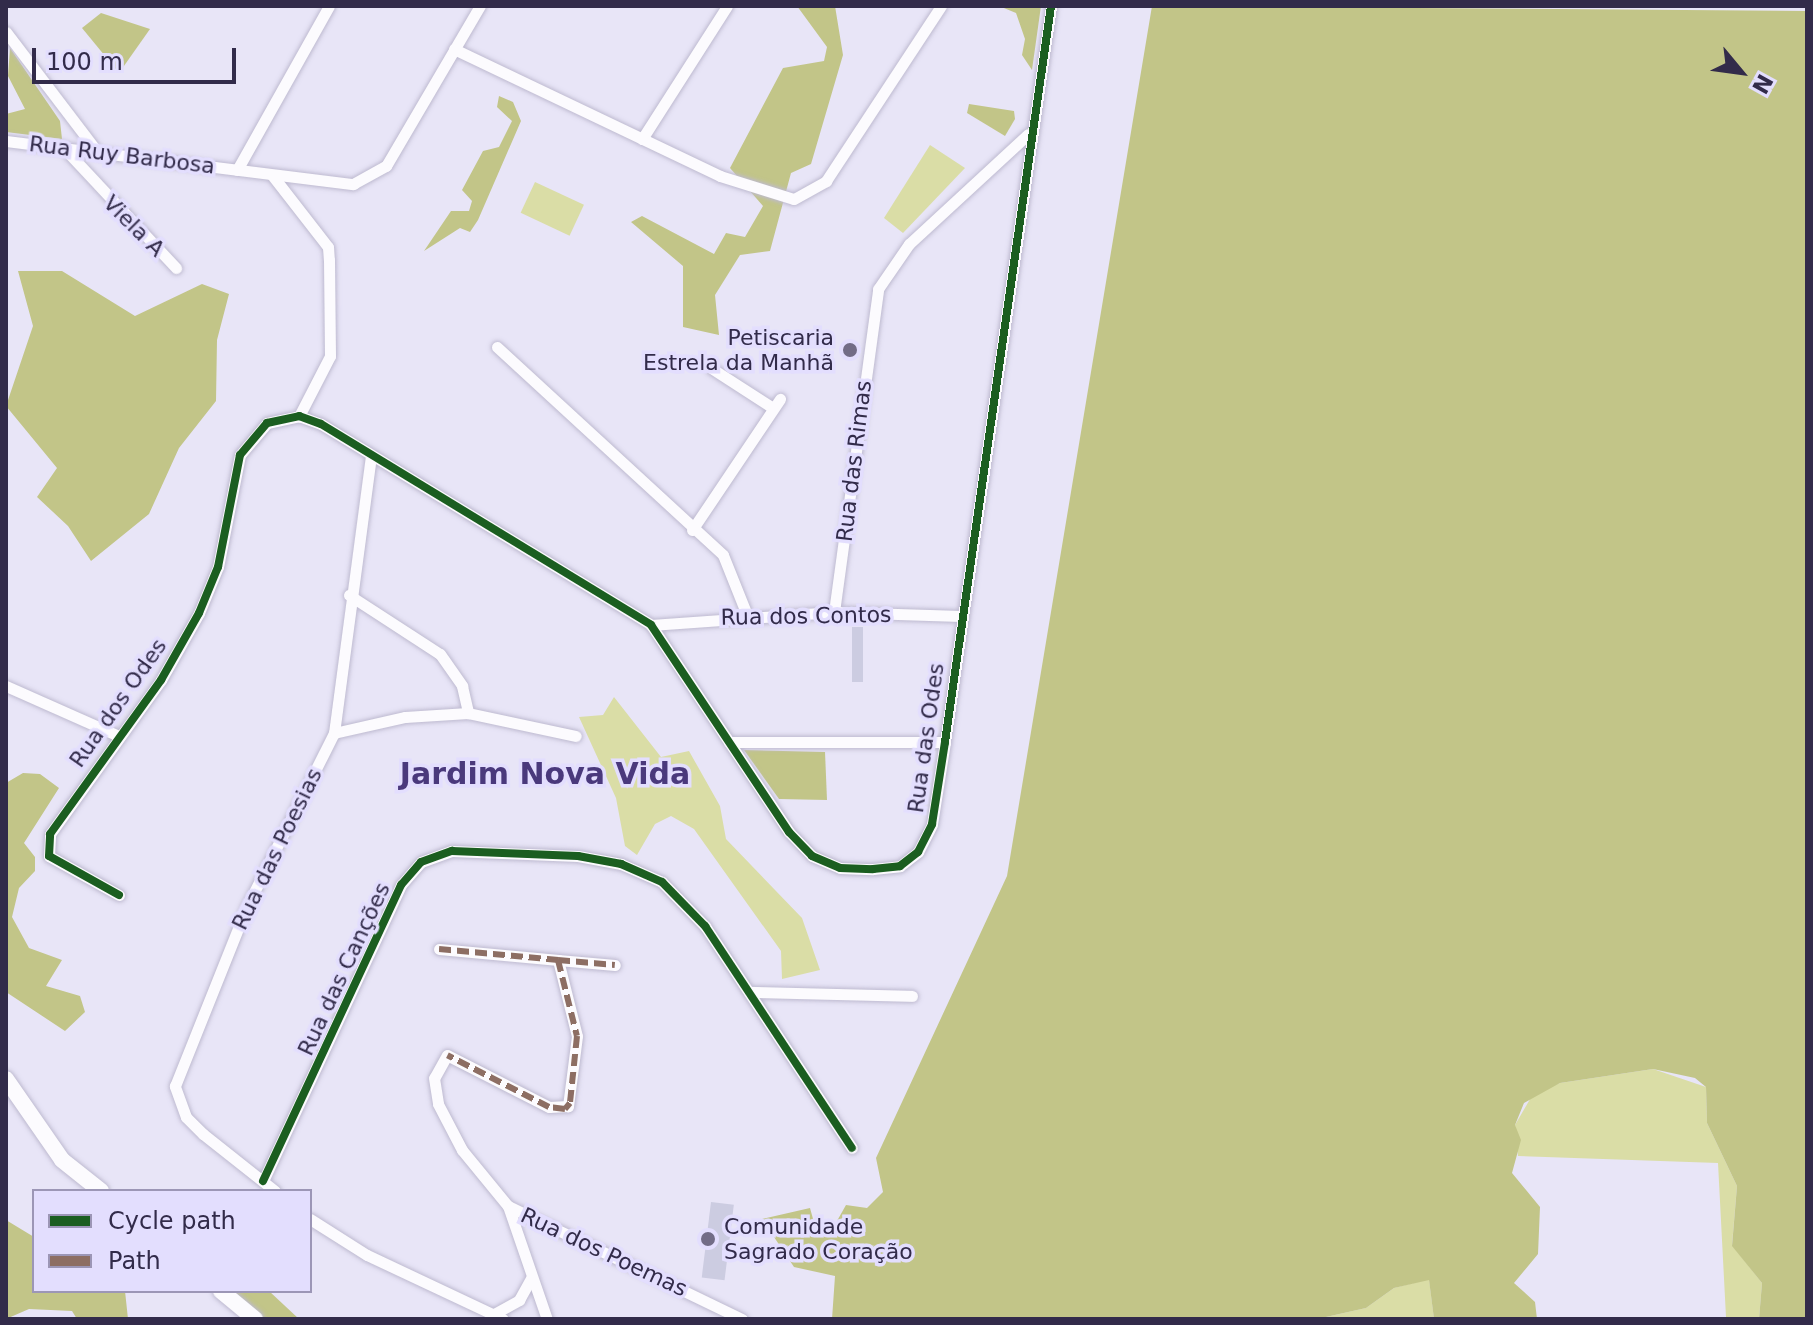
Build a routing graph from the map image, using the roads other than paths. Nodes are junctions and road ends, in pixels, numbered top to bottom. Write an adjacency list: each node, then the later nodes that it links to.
1 (329, 6): 13 (street)
2 (480, 6): 7 (street, Rua Ruy Barbosa)
3 (727, 6): 9 (street)
4 (941, 6): 9 (street)
5 (1051, 6): 8 (street, Rua das Odes)
6 (6, 32): 12 (street)
7 (454, 49): 9 (street); 14 (street, Rua Ruy Barbosa)
8 (1028, 134): 22 (street, Rua das Rimas); 24 (street, Rua das Odes)
9 (642, 139)
10 (6, 141): 11 (street, Rua Ruy Barbosa)
11 (62, 146): 12 (street, Rua Ruy Barbosa); 15 (street, Viela A)
12 (96, 150): 13 (street, Rua Ruy Barbosa)
13 (237, 170): 14 (street, Rua Ruy Barbosa)
14 (272, 175): 18 (street)
15 (176, 268)
16 (497, 347): 20 (street)
17 (711, 368): 20 (street)
18 (299, 416): 19 (street); 29 (street, Rua dos Odes)
19 (371, 456): 21 (street, Rua das Poesias); 25 (street, Rua das Odes)
20 (692, 530): 23 (street)
21 (349, 595): 27 (street); 28 (street, Rua das Poesias)
22 (834, 612): 23 (street, Rua dos Contos); 24 (street, Rua dos Contos)
23 (747, 615): 25 (street, Rua dos Contos)
24 (961, 616): 32 (street, Rua das Odes)
25 (651, 625): 31 (street, Rua das Odes)
26 (6, 686): 29 (street)
27 (468, 713): 28 (street); 30 (street)
28 (334, 733): 41 (street, Rua das Poesias)
29 (119, 736): 33 (street, Rua dos Odes)
30 (576, 736)
31 (729, 742): 32 (street); 32 (street, Rua das Odes)
32 (945, 742)
33 (119, 895)
34 (439, 949): 35 (street)
35 (558, 960): 36 (street); 44 (street)
36 (615, 965)
37 (751, 992): 38 (street); 40 (street, Rua das Canções); 41 (street, Rua das Canções)
38 (912, 996)
39 (6, 1079): 42 (main road)
40 (852, 1148)
41 (263, 1181): 43 (street, Rua das Poesias)
42 (98, 1189)
43 (273, 1189)
44 (508, 1206): 46 (street); 51 (street, Rua dos Poemas)
45 (312, 1220): 48 (street)
46 (532, 1277): 48 (street); 50 (street)
47 (223, 1293): 49 (main road)
48 (499, 1317)
49 (255, 1319)
50 (547, 1319)
51 (742, 1319)

